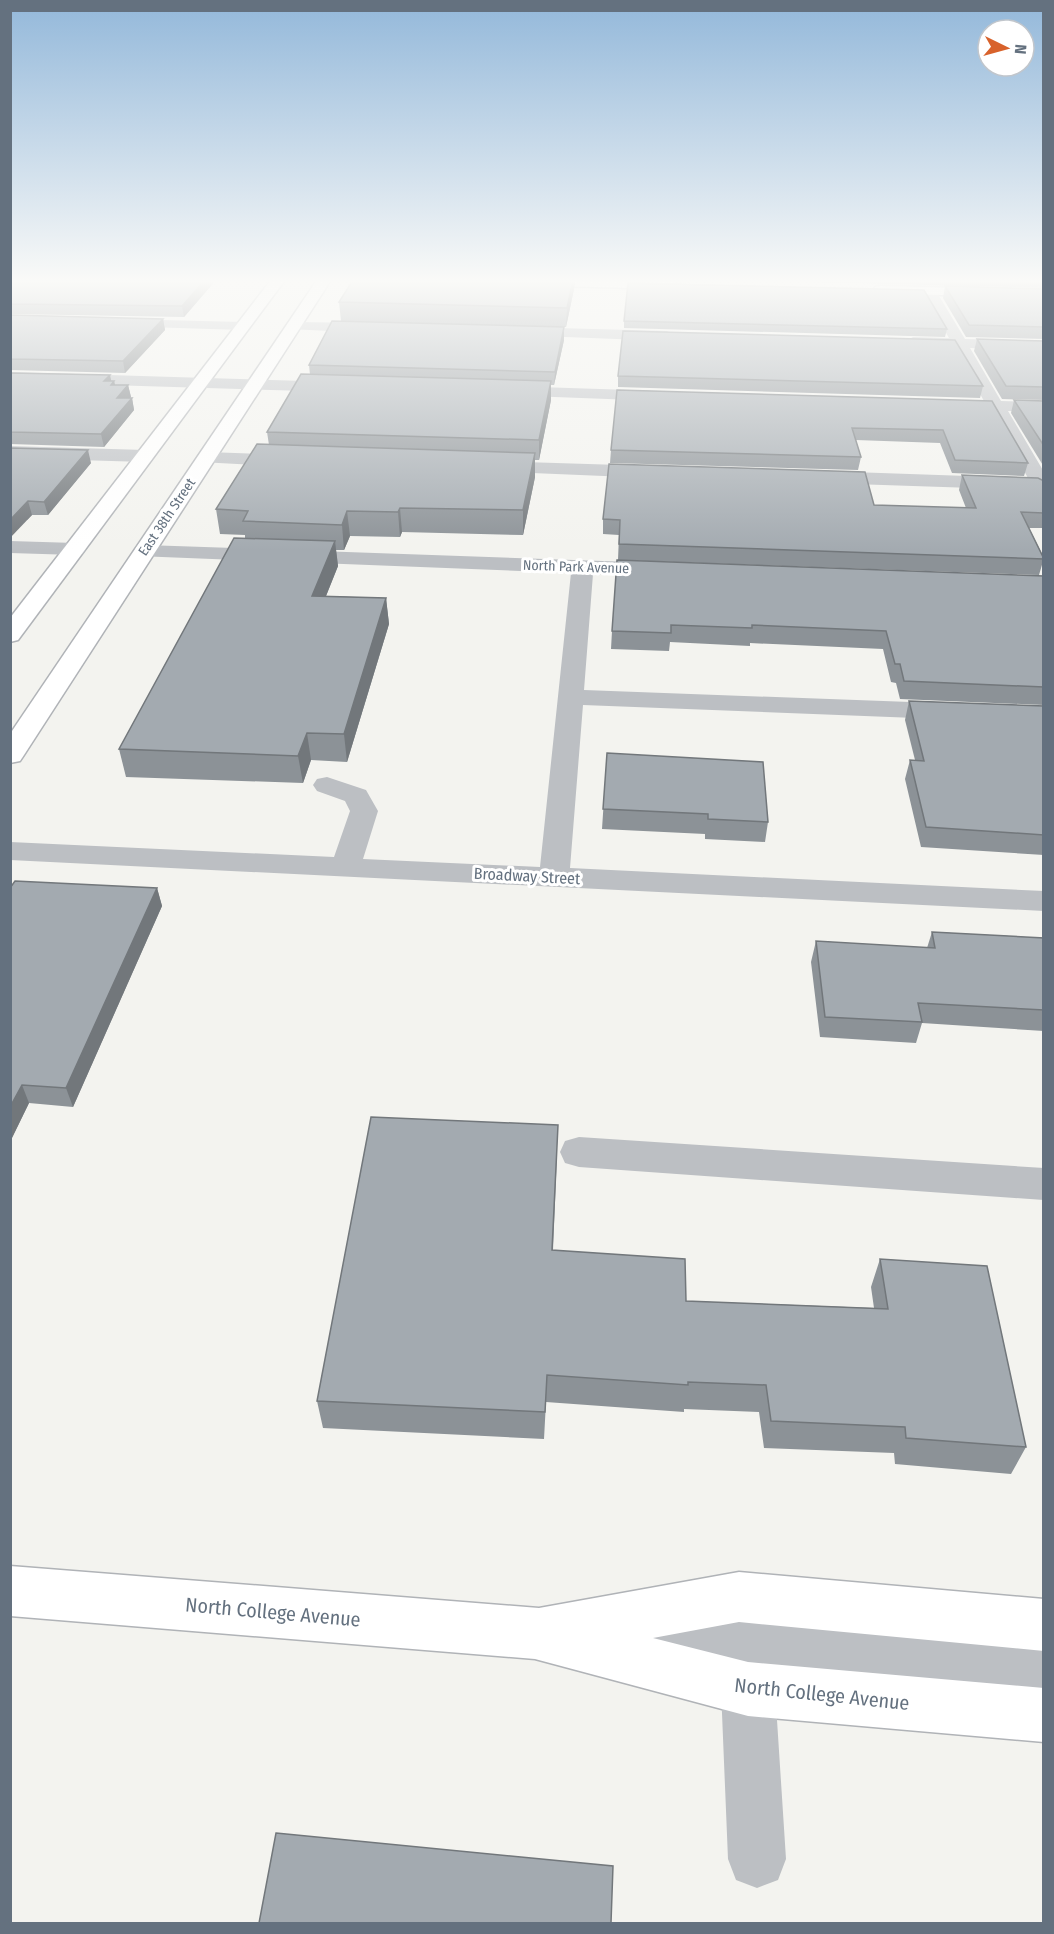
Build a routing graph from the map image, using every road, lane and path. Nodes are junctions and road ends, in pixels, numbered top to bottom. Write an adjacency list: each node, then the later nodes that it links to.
1 (210, 370): 5 (main road)
2 (264, 370): 6 (main road, East 38th Street)
3 (975, 370): 11 (street)
4 (10, 377): 5 (street)
5 (200, 383): 6 (street); 14 (main road)
6 (255, 385): 7 (street); 15 (main road, East 38th Street)
7 (360, 387)
8 (489, 391): 9 (street)
9 (678, 397)
10 (927, 404): 11 (street)
11 (996, 406): 12 (street); 20 (street)
12 (1044, 407)
13 (10, 452): 14 (street)
14 (145, 456): 22 (main road)
15 (207, 458): 16 (street); 23 (main road, East 38th Street)
16 (305, 461)
17 (472, 466): 18 (street)
18 (673, 473)
19 (803, 477): 20 (street)
20 (1043, 486)
21 (10, 546): 22 (street)
22 (75, 549): 26 (main road)
23 (145, 551): 24 (street, North Park Avenue); 29 (main road, East 38th Street)
24 (582, 567): 25 (street, North Park Avenue); 27 (street)
25 (677, 570)
26 (10, 635)
27 (571, 697): 28 (street); 33 (street)
28 (1044, 715)
29 (10, 755)
30 (327, 785): 32 (street)
31 (10, 851): 32 (street, Broadway Street)
32 (345, 868): 33 (street, Broadway Street)
33 (554, 878): 34 (street, Broadway Street)
34 (1044, 901)
35 (579, 1152): 36 (street)
36 (1044, 1184)
37 (10, 1591): 39 (main road, North College Avenue)
38 (1044, 1625): 39 (main road, North College Avenue)
39 (535, 1633): 40 (street, North College Avenue); 41 (main road, North College Avenue)
40 (1044, 1667)
41 (748, 1689): 42 (main road, North College Avenue); 43 (street)
42 (1044, 1714)
43 (757, 1859)

